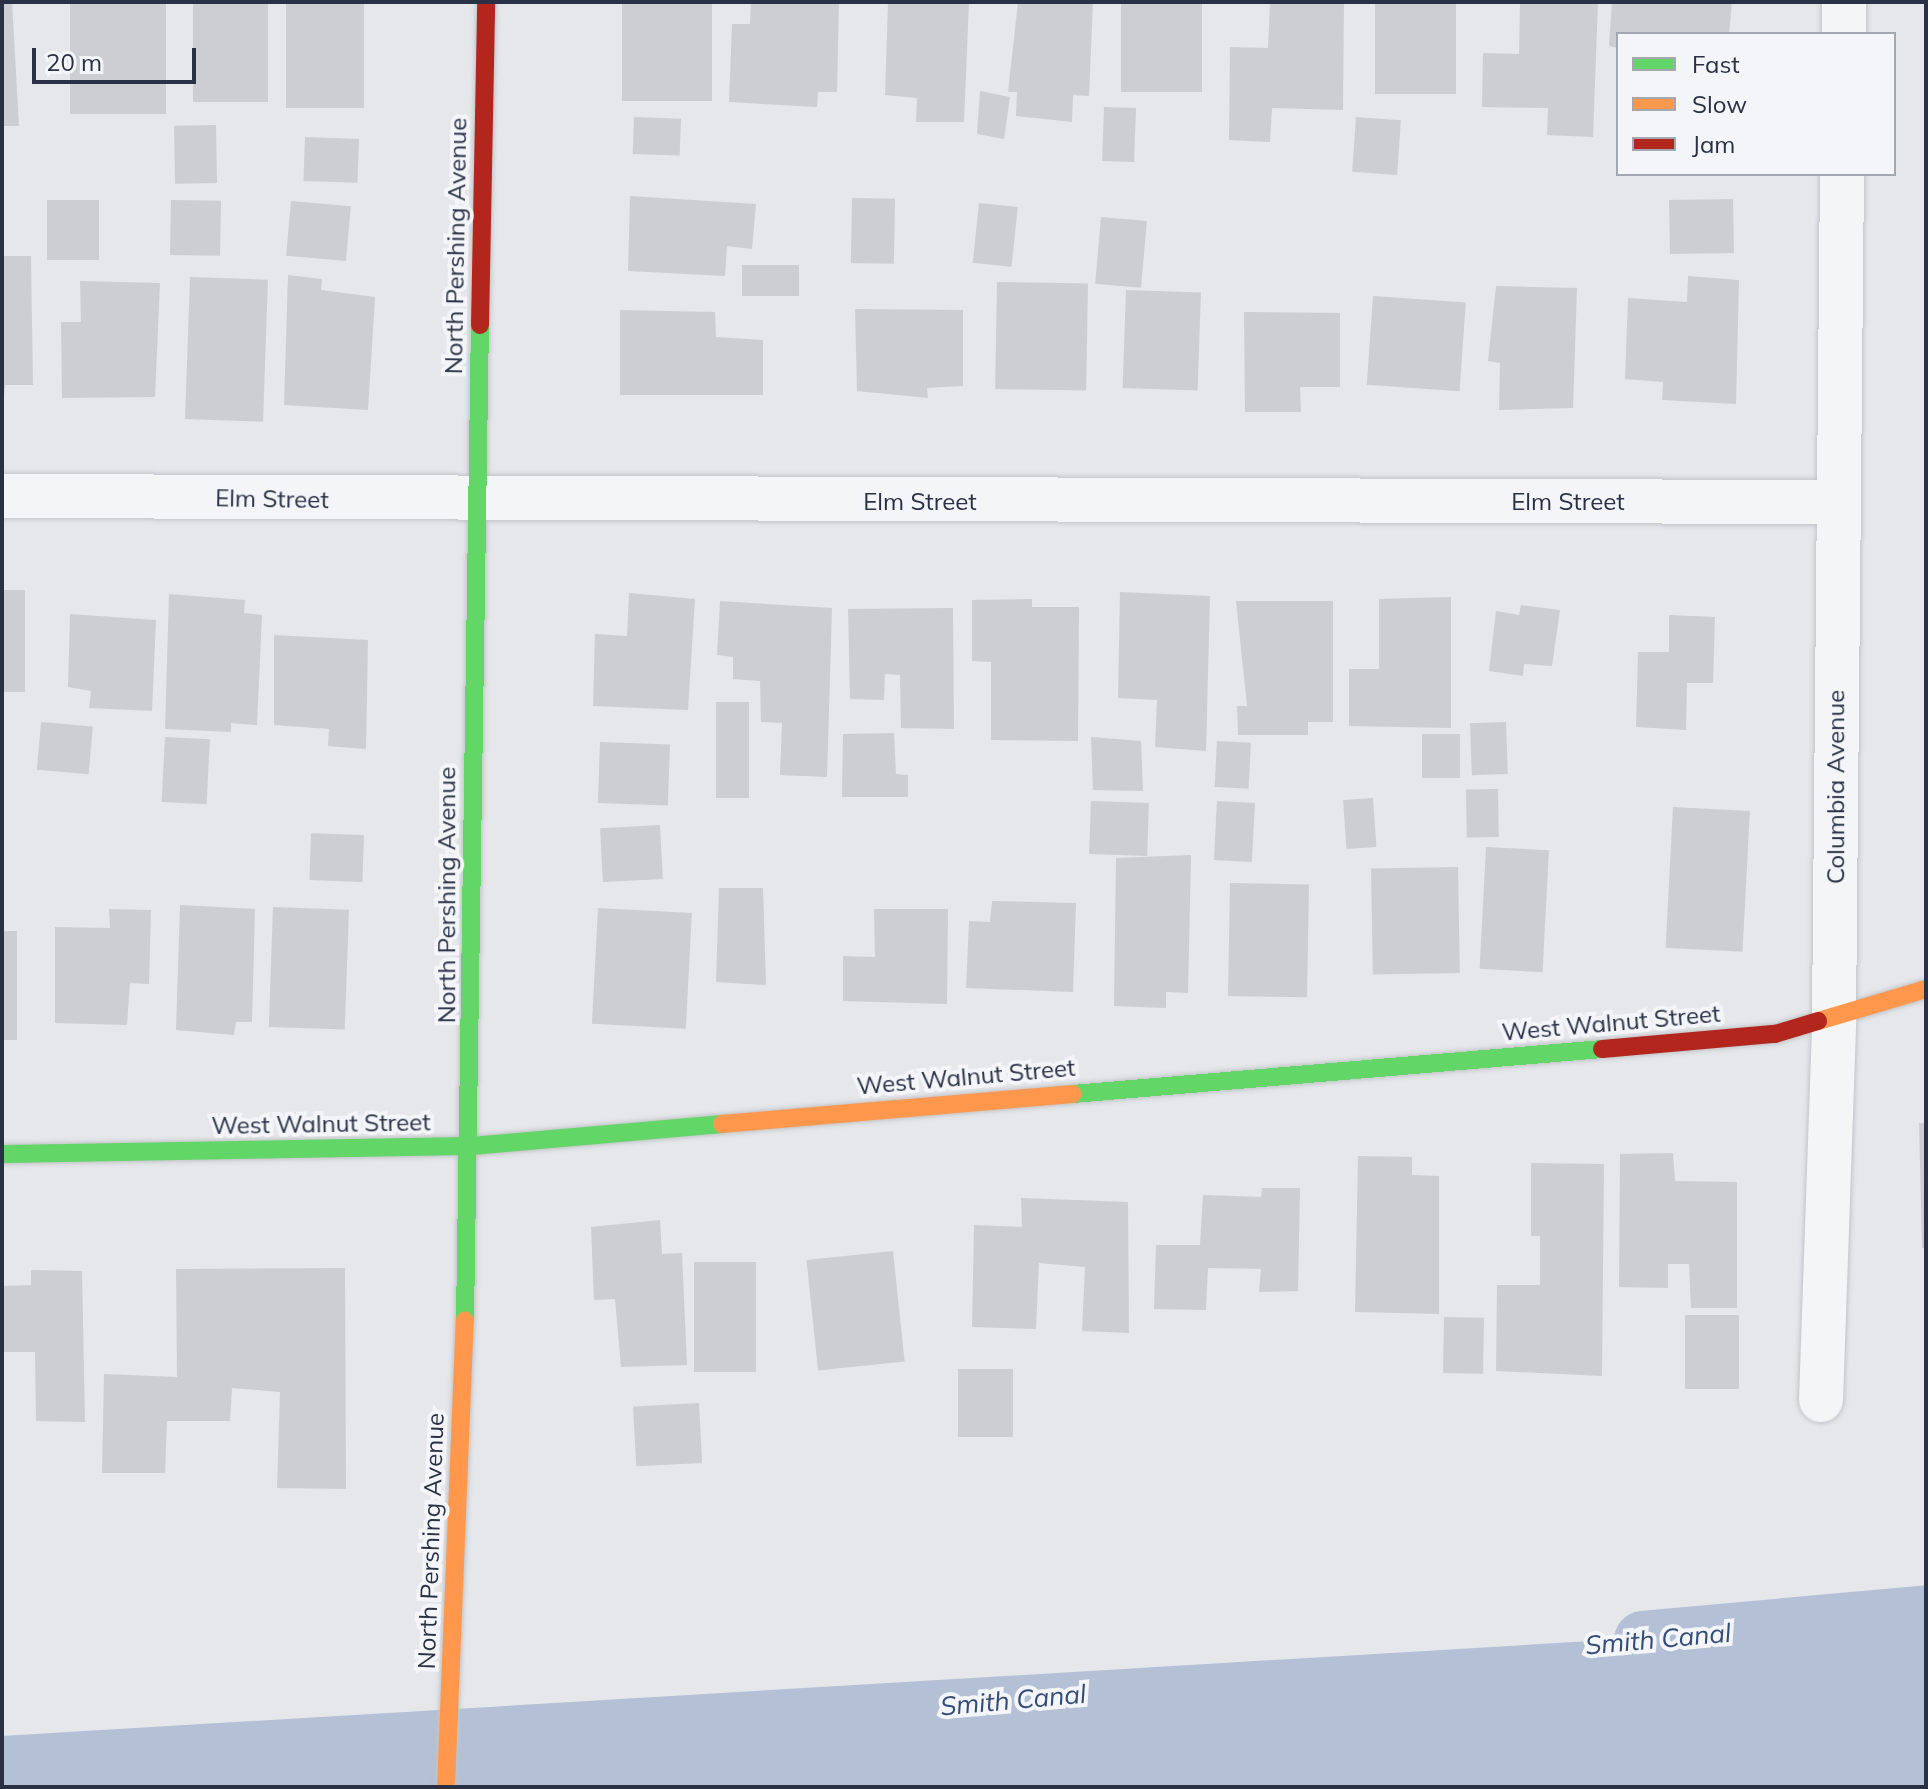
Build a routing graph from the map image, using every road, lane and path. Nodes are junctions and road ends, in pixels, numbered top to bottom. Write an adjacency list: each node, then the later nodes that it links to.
1 (486, 2): 6 (street, North Pershing Avenue)
2 (1844, 2): 3 (street)
3 (1844, 32)
4 (1842, 176): 7 (street, Columbia Avenue)
5 (2, 496): 6 (street, Elm Street)
6 (474, 501): 7 (street, Elm Street); 10 (street, North Pershing Avenue)
7 (1838, 502): 9 (street, Columbia Avenue)
8 (1926, 989): 9 (street, West Walnut Street)
9 (1834, 1020): 10 (street, West Walnut Street); 12 (street, Columbia Avenue)
10 (472, 1146): 11 (street, West Walnut Street); 13 (street, North Pershing Avenue)
11 (2, 1154)
12 (1821, 1400)
13 (446, 1787)

